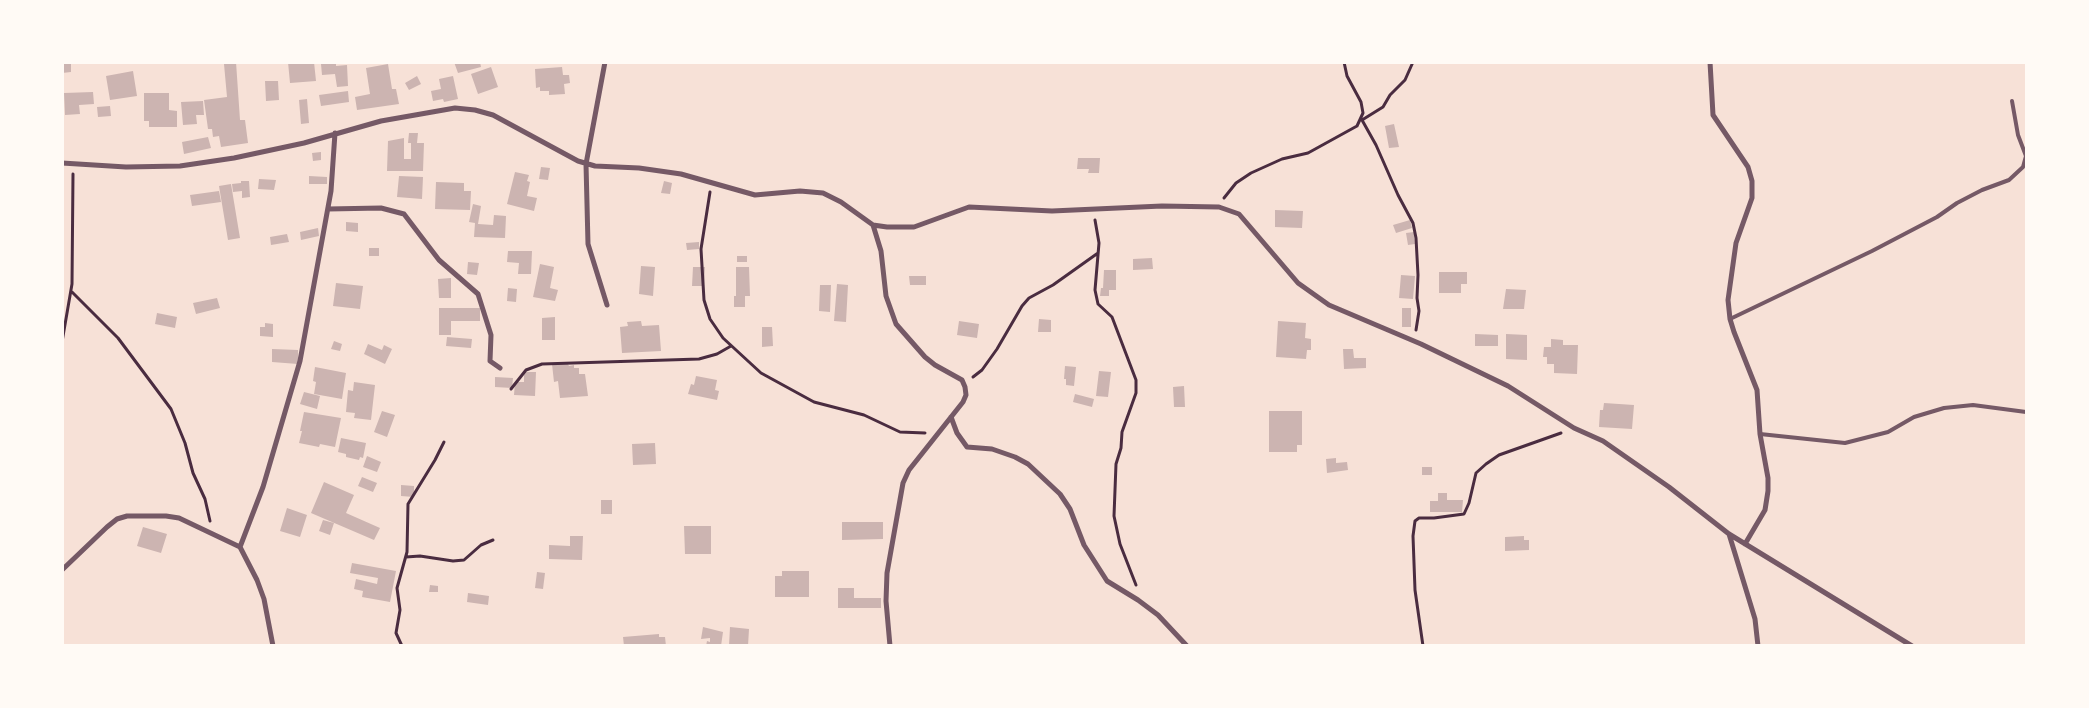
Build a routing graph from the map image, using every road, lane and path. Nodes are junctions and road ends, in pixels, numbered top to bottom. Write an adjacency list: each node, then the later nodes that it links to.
1 (605, 62): 11 (street)
2 (1344, 62): 6 (path)
3 (1413, 62): 6 (path)
4 (1710, 62): 20 (street)
5 (2012, 101): 8 (lane)
6 (1362, 120): 13 (path); 21 (path)
7 (335, 133): 10 (street); 11 (street); 14 (street)
8 (2026, 156): 20 (lane)
9 (62, 163): 10 (street)
10 (73, 163): 18 (path)
11 (586, 164): 12 (street); 19 (street)
12 (712, 182): 16 (street); 23 (path)
13 (1219, 207): 15 (street); 21 (street)
14 (328, 209): 24 (street); 37 (street)
15 (1093, 209): 16 (street); 17 (path)
16 (874, 225): 25 (street)
17 (1098, 253): 25 (path); 40 (path)
18 (72, 292): 22 (path); 33 (path)
19 (607, 305)
20 (1730, 319): 31 (street)
21 (1414, 341): 29 (street)
22 (62, 342)
23 (731, 346): 26 (path); 30 (path)
24 (500, 368)
25 (964, 383): 28 (street)
26 (511, 389)
27 (2026, 412): 31 (lane)
28 (951, 417): 30 (street); 40 (street)
29 (1574, 428): 34 (street); 45 (path)
30 (938, 433): 43 (street)
31 (1760, 434): 36 (street)
32 (444, 442): 38 (path)
33 (213, 534): 37 (street); 39 (street)
34 (1729, 534): 36 (street); 46 (street)
35 (493, 540): 38 (path)
36 (1745, 544): 47 (street)
37 (240, 547): 41 (street)
38 (406, 557): 42 (path)
39 (62, 570)
40 (1138, 600): 44 (street)
41 (273, 646)
42 (402, 646)
43 (890, 646)
44 (1187, 646)
45 (1422, 646)
46 (1758, 646)
47 (1912, 646)

